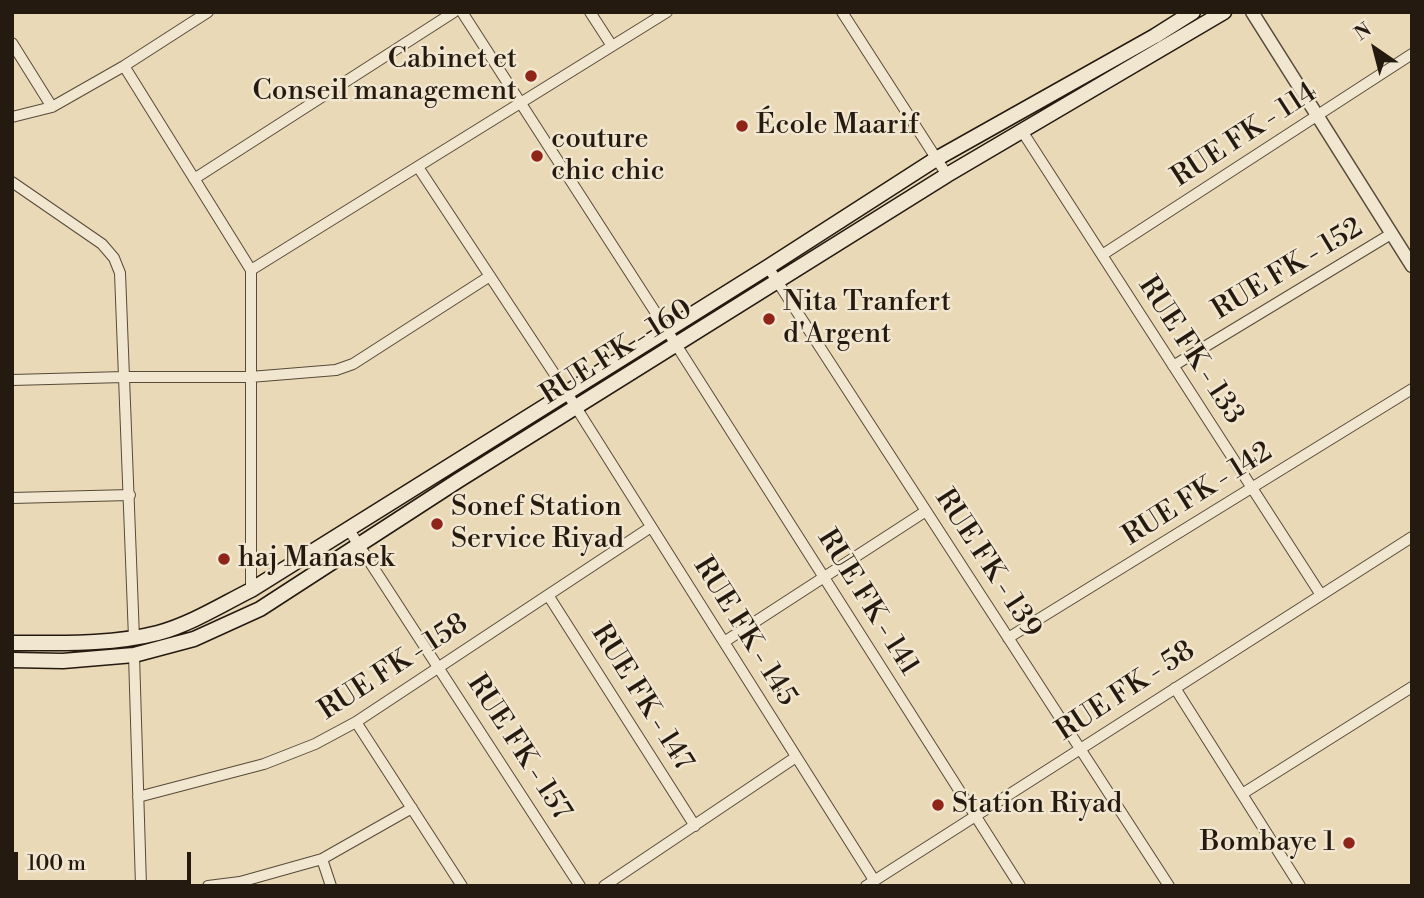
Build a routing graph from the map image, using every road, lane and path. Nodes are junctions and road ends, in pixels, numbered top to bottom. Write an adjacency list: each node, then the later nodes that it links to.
1 (454, 12): 23 (street)
2 (462, 12): 15 (street, RUE FK - 141)
3 (590, 12): 12 (street)
4 (667, 12): 12 (street)
5 (842, 12): 20 (street)
6 (1193, 12): 10 (main road, RUE FK - 160)
7 (1224, 12): 10 (main road, RUE FK - 160)
8 (1252, 12): 18 (street)
9 (202, 14): 14 (street)
10 (1159, 42): 19 (main road, RUE FK - 160); 20 (main road, RUE FK - 160)
11 (12, 43): 16 (street)
12 (612, 46): 15 (street)
13 (1412, 54): 18 (street, RUE FK - 114)
14 (124, 66): 16 (street); 23 (street)
15 (519, 104): 21 (street); 32 (street, RUE FK - 141)
16 (52, 107): 17 (street)
17 (12, 117)
18 (1318, 117): 25 (street); 26 (street, RUE FK - 114)
19 (1021, 131): 22 (main road, RUE FK - 160); 26 (street, RUE FK - 133)
20 (936, 159): 22 (street); 28 (main road, RUE FK - 160)
21 (418, 167): 29 (street); 30 (street, RUE FK - 145)
22 (947, 175): 31 (main road, RUE FK - 160)
23 (194, 179): 29 (street)
24 (12, 183): 35 (street)
25 (1391, 234): 27 (street); 34 (street, RUE FK - 152)
26 (1102, 255): 34 (street, RUE FK - 133)
27 (1412, 266)
28 (768, 267): 31 (street, RUE FK - 139); 32 (main road, RUE FK - 160)
29 (251, 270): 36 (street)
30 (490, 276): 36 (street); 39 (street, RUE FK - 145)
31 (777, 282): 33 (main road, RUE FK - 160); 44 (street, RUE FK - 139)
32 (666, 331): 33 (street, RUE FK - 141); 39 (main road, RUE FK - 160)
33 (676, 344): 40 (main road, RUE FK - 160); 49 (street, RUE FK - 141)
34 (1173, 366): 41 (street, RUE FK - 133)
35 (124, 377): 36 (street); 37 (street); 42 (street)
36 (250, 377): 50 (street)
37 (12, 380)
38 (1412, 390): 41 (street, RUE FK - 142)
39 (567, 393): 40 (street, RUE FK - 145); 46 (main road, RUE FK - 160)
40 (576, 408): 45 (street, RUE FK - 145); 48 (main road, RUE FK - 160)
41 (1252, 489): 52 (street, RUE FK - 133); 55 (street, RUE FK - 142)
42 (130, 495): 43 (street); 54 (street)
43 (12, 498)
44 (926, 511): 49 (street); 55 (street, RUE FK - 139)
45 (651, 527): 51 (street, RUE FK - 158); 56 (street, RUE FK - 145)
46 (349, 530): 48 (street, RUE FK - 157); 50 (main road, RUE FK - 160)
47 (1412, 537): 52 (street, RUE FK - 58)
48 (358, 545): 58 (main road, RUE FK - 160); 61 (street, RUE FK - 157)
49 (824, 577): 56 (street); 70 (street, RUE FK - 141)
50 (251, 590): 53 (main road, RUE FK - 160)
51 (548, 595): 61 (street, RUE FK - 158); 71 (street, RUE FK - 147)
52 (1321, 595): 63 (street, RUE FK - 58)
53 (160, 632): 54 (main road, RUE FK - 160); 58 (main road)
54 (134, 638): 57 (main road, RUE FK - 160)
55 (1008, 638): 65 (street, RUE FK - 139)
56 (724, 642): 66 (street, RUE FK - 145)
57 (12, 643)
58 (163, 648): 59 (main road, RUE FK - 160)
59 (134, 655): 60 (main road, RUE FK - 160); 68 (street)
60 (12, 660)
61 (438, 667): 64 (street, RUE FK - 158); 79 (street, RUE FK - 157)
62 (1412, 687): 67 (street)
63 (1175, 688): 65 (street, RUE FK - 58); 67 (street)
64 (356, 722): 68 (street, RUE FK - 158); 69 (street)
65 (1080, 749): 70 (street, RUE FK - 58); 82 (street, RUE FK - 139)
66 (796, 757): 71 (street); 73 (street, RUE FK - 145)
67 (1242, 794): 83 (street)
68 (138, 797): 75 (street)
69 (412, 808): 72 (street); 78 (street)
70 (975, 816): 73 (street, RUE FK - 58); 81 (street, RUE FK - 141)
71 (695, 826): 80 (street)
72 (322, 859): 74 (street); 77 (street)
73 (870, 883)
74 (240, 884): 76 (street)
75 (141, 886)
76 (208, 886)
77 (331, 886)
78 (461, 886)
79 (580, 886)
80 (604, 886)
81 (1020, 886)
82 (1169, 886)
83 (1300, 886)

